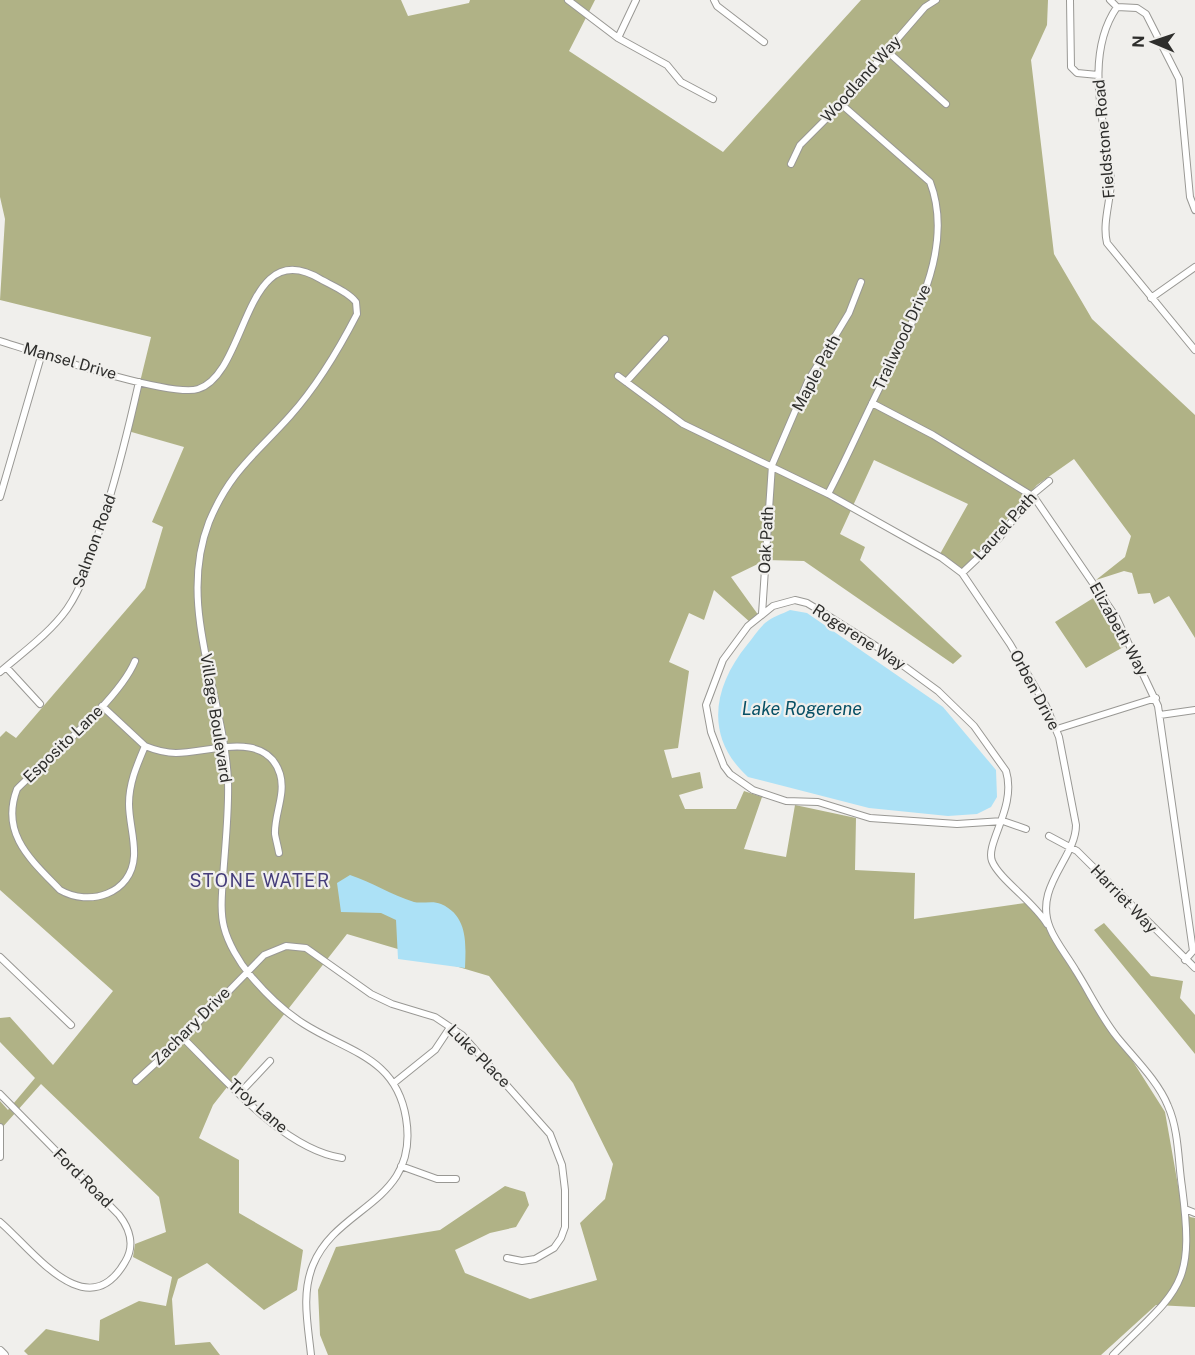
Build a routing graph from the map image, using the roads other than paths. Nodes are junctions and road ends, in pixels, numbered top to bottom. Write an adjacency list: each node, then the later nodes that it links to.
1 (568, 0): 8 (street)
2 (636, 0): 8 (street)
3 (714, 0): 9 (street)
4 (936, 0): 10 (street, Woodland Way)
5 (1070, 0): 11 (street)
6 (1110, 0): 7 (street)
7 (1117, 4): 11 (street, Fieldstone Road); 16 (street)
8 (618, 38): 12 (street)
9 (764, 42)
10 (887, 51): 13 (street, Woodland Way); 14 (street)
11 (1098, 75): 19 (street, Fieldstone Road)
12 (712, 99)
13 (841, 104): 15 (street, Woodland Way); 27 (street, Trailwood Drive)
14 (946, 104)
15 (791, 164)
16 (1195, 210)
17 (1195, 267): 19 (street)
18 (861, 282): 28 (street, Maple Path)
19 (1151, 298): 22 (street, Fieldstone Road)
20 (665, 339): 26 (street)
21 (0, 341): 23 (street, Mansel Drive)
22 (1195, 350)
23 (42, 353): 25 (street, Mansel Drive); 32 (street)
24 (618, 376): 26 (street, Orben Drive)
25 (139, 382): 36 (street, Salmon Road); 45 (street, Village Boulevard)
26 (626, 382): 28 (street, Orben Drive)
27 (872, 403): 30 (street, Trailwood Drive); 31 (street, Elizabeth Way)
28 (772, 465): 30 (street, Orben Drive); 34 (street, Oak Path)
29 (1049, 481): 31 (street, Laurel Path)
30 (828, 494): 33 (street, Orben Drive)
31 (1032, 495): 33 (street, Laurel Path); 38 (street, Elizabeth Way)
32 (0, 497)
33 (962, 573): 43 (street, Orben Drive)
34 (762, 614): 46 (street, Rogerene Way); 46 (street, Rogerene Way)
35 (135, 661): 40 (street, Esposito Lane)
36 (6, 667): 37 (street, Salmon Road); 39 (street)
37 (0, 672)
38 (1156, 698): 42 (street, Elizabeth Way); 43 (street)
39 (40, 704)
40 (102, 705): 44 (street); 44 (street, Esposito Lane)
41 (1195, 710): 42 (street)
42 (1160, 715): 53 (street, Elizabeth Way)
43 (1057, 729): 49 (street, Orben Drive)
44 (145, 746): 45 (street)
45 (224, 748): 50 (street); 55 (street, Village Boulevard)
46 (1003, 821): 47 (street); 51 (street, Rogerene Way)
47 (1026, 829)
48 (1049, 836): 49 (street, Harriet Way)
49 (1070, 848): 51 (street, Orben Drive); 53 (street, Harriet Way)
50 (279, 853)
51 (1049, 927): 69 (street)
52 (0, 957): 56 (street)
53 (1185, 960): 54 (street, Harriet Way)
54 (1195, 968)
55 (247, 972): 57 (street, Luke Place); 58 (street, Zachary Drive); 61 (street, Village Boulevard)
56 (71, 1025)
57 (449, 1029): 61 (street); 72 (street, Luke Place)
58 (183, 1038): 60 (street, Zachary Drive); 62 (street, Troy Lane)
59 (270, 1061): 62 (street)
60 (136, 1081)
61 (394, 1083): 67 (street, Village Boulevard)
62 (240, 1093): 66 (street, Troy Lane)
63 (0, 1094): 71 (street, Ford Road)
64 (0, 1127): 65 (street)
65 (0, 1157)
66 (342, 1158)
67 (401, 1166): 68 (street); 75 (street, Village Boulevard)
68 (456, 1179)
69 (1185, 1209): 70 (street); 76 (street)
70 (1195, 1213)
71 (0, 1222)
72 (507, 1258)
73 (0, 1351): 74 (main road)
74 (4, 1355)
75 (311, 1355)
76 (1113, 1355)

